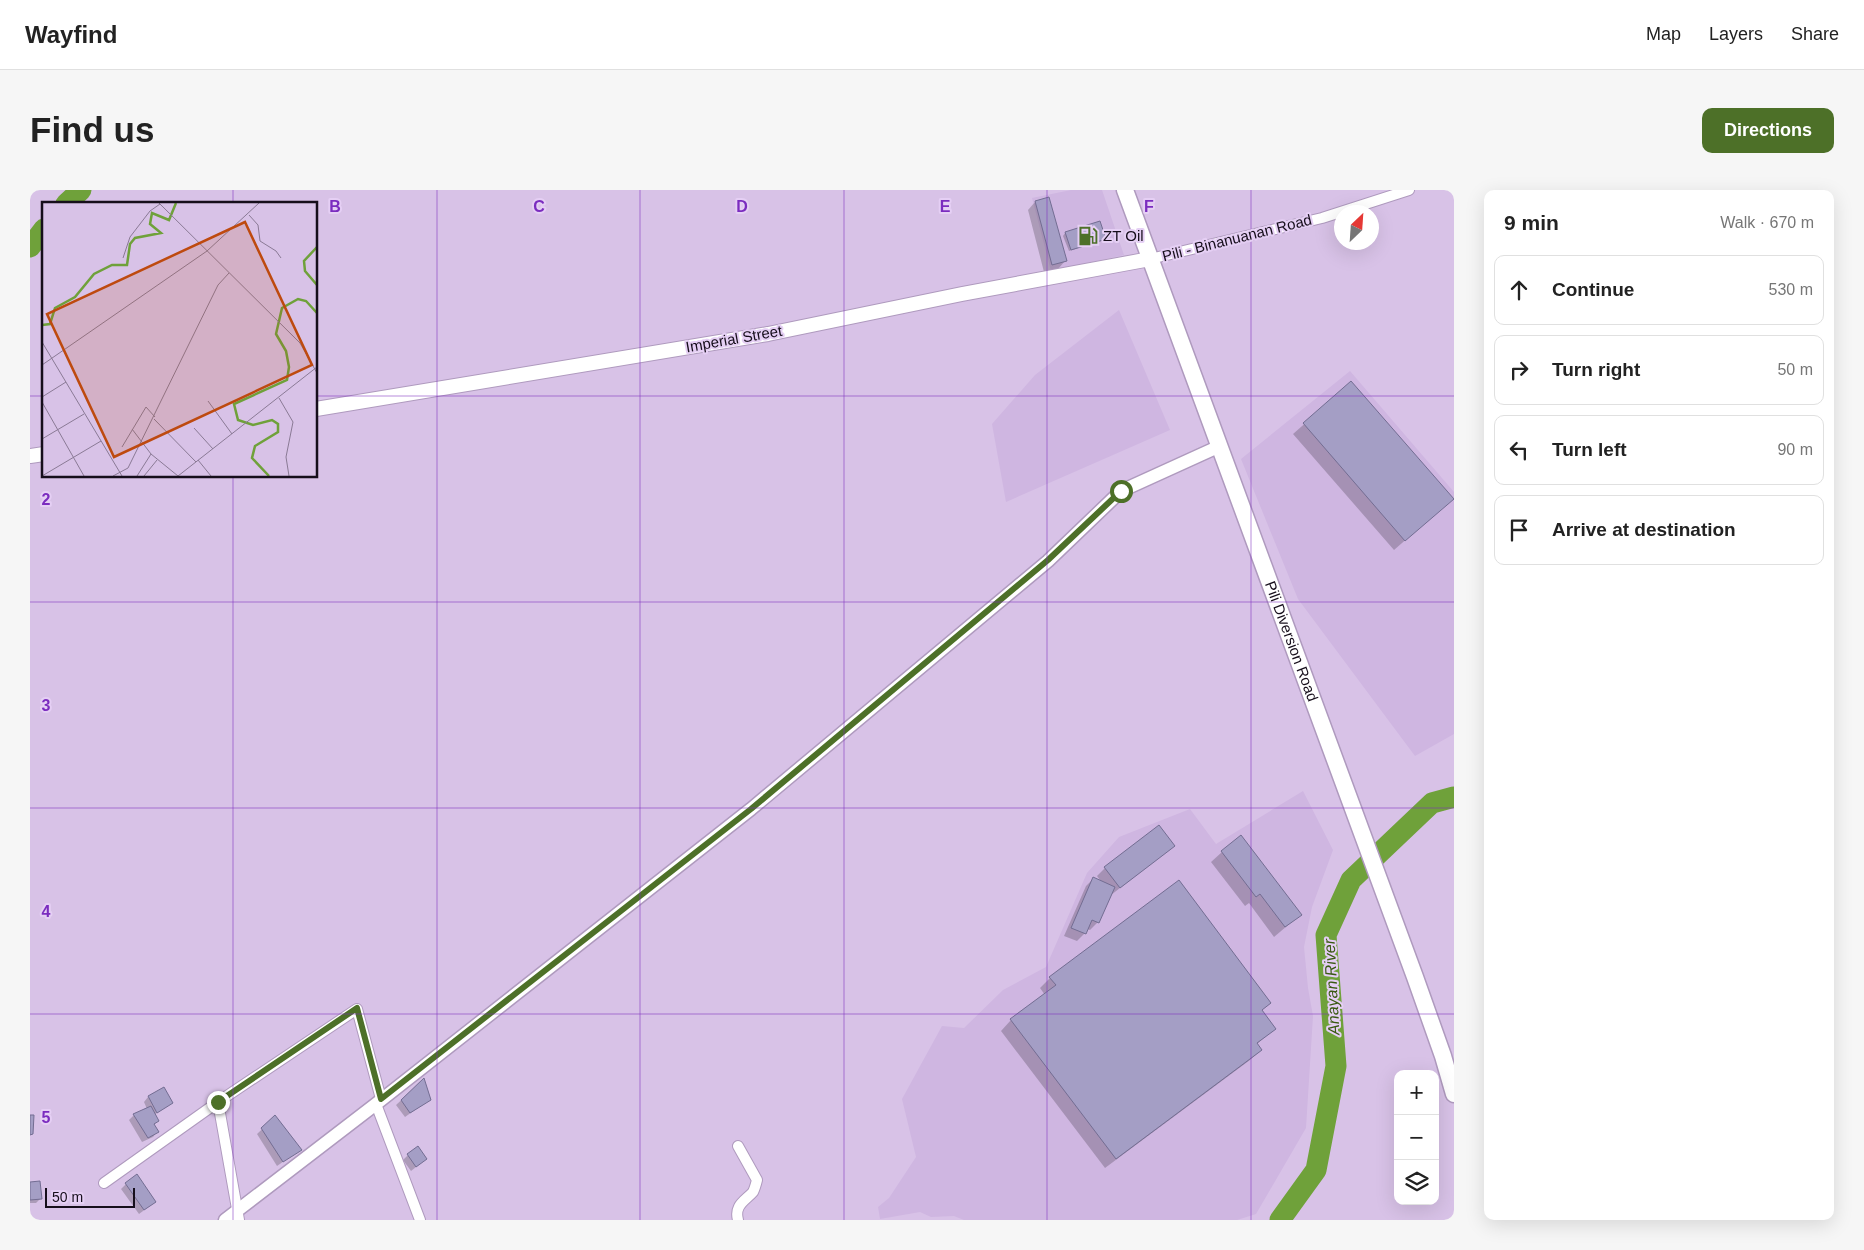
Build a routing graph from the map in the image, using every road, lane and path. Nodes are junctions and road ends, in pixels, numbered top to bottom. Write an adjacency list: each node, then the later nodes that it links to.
1 (1125, 190): 3 (highway, Pili Diversion Road)
2 (1409, 190): 3 (street, Pili - Binanuanan Road)
3 (1150, 260): 4 (main road, Imperial Street); 5 (highway, Pili Diversion Road)
4 (318, 409)
5 (1220, 446): 6 (highway, Pili Diversion Road); 8 (street)
6 (1454, 1094)
7 (218, 1102): 8 (street); 10 (street); 11 (street)
8 (378, 1102): 11 (street); 13 (street)
9 (738, 1146): 14 (street)
10 (104, 1183)
11 (238, 1216): 12 (street)
12 (225, 1220)
13 (420, 1220)
14 (738, 1220)

